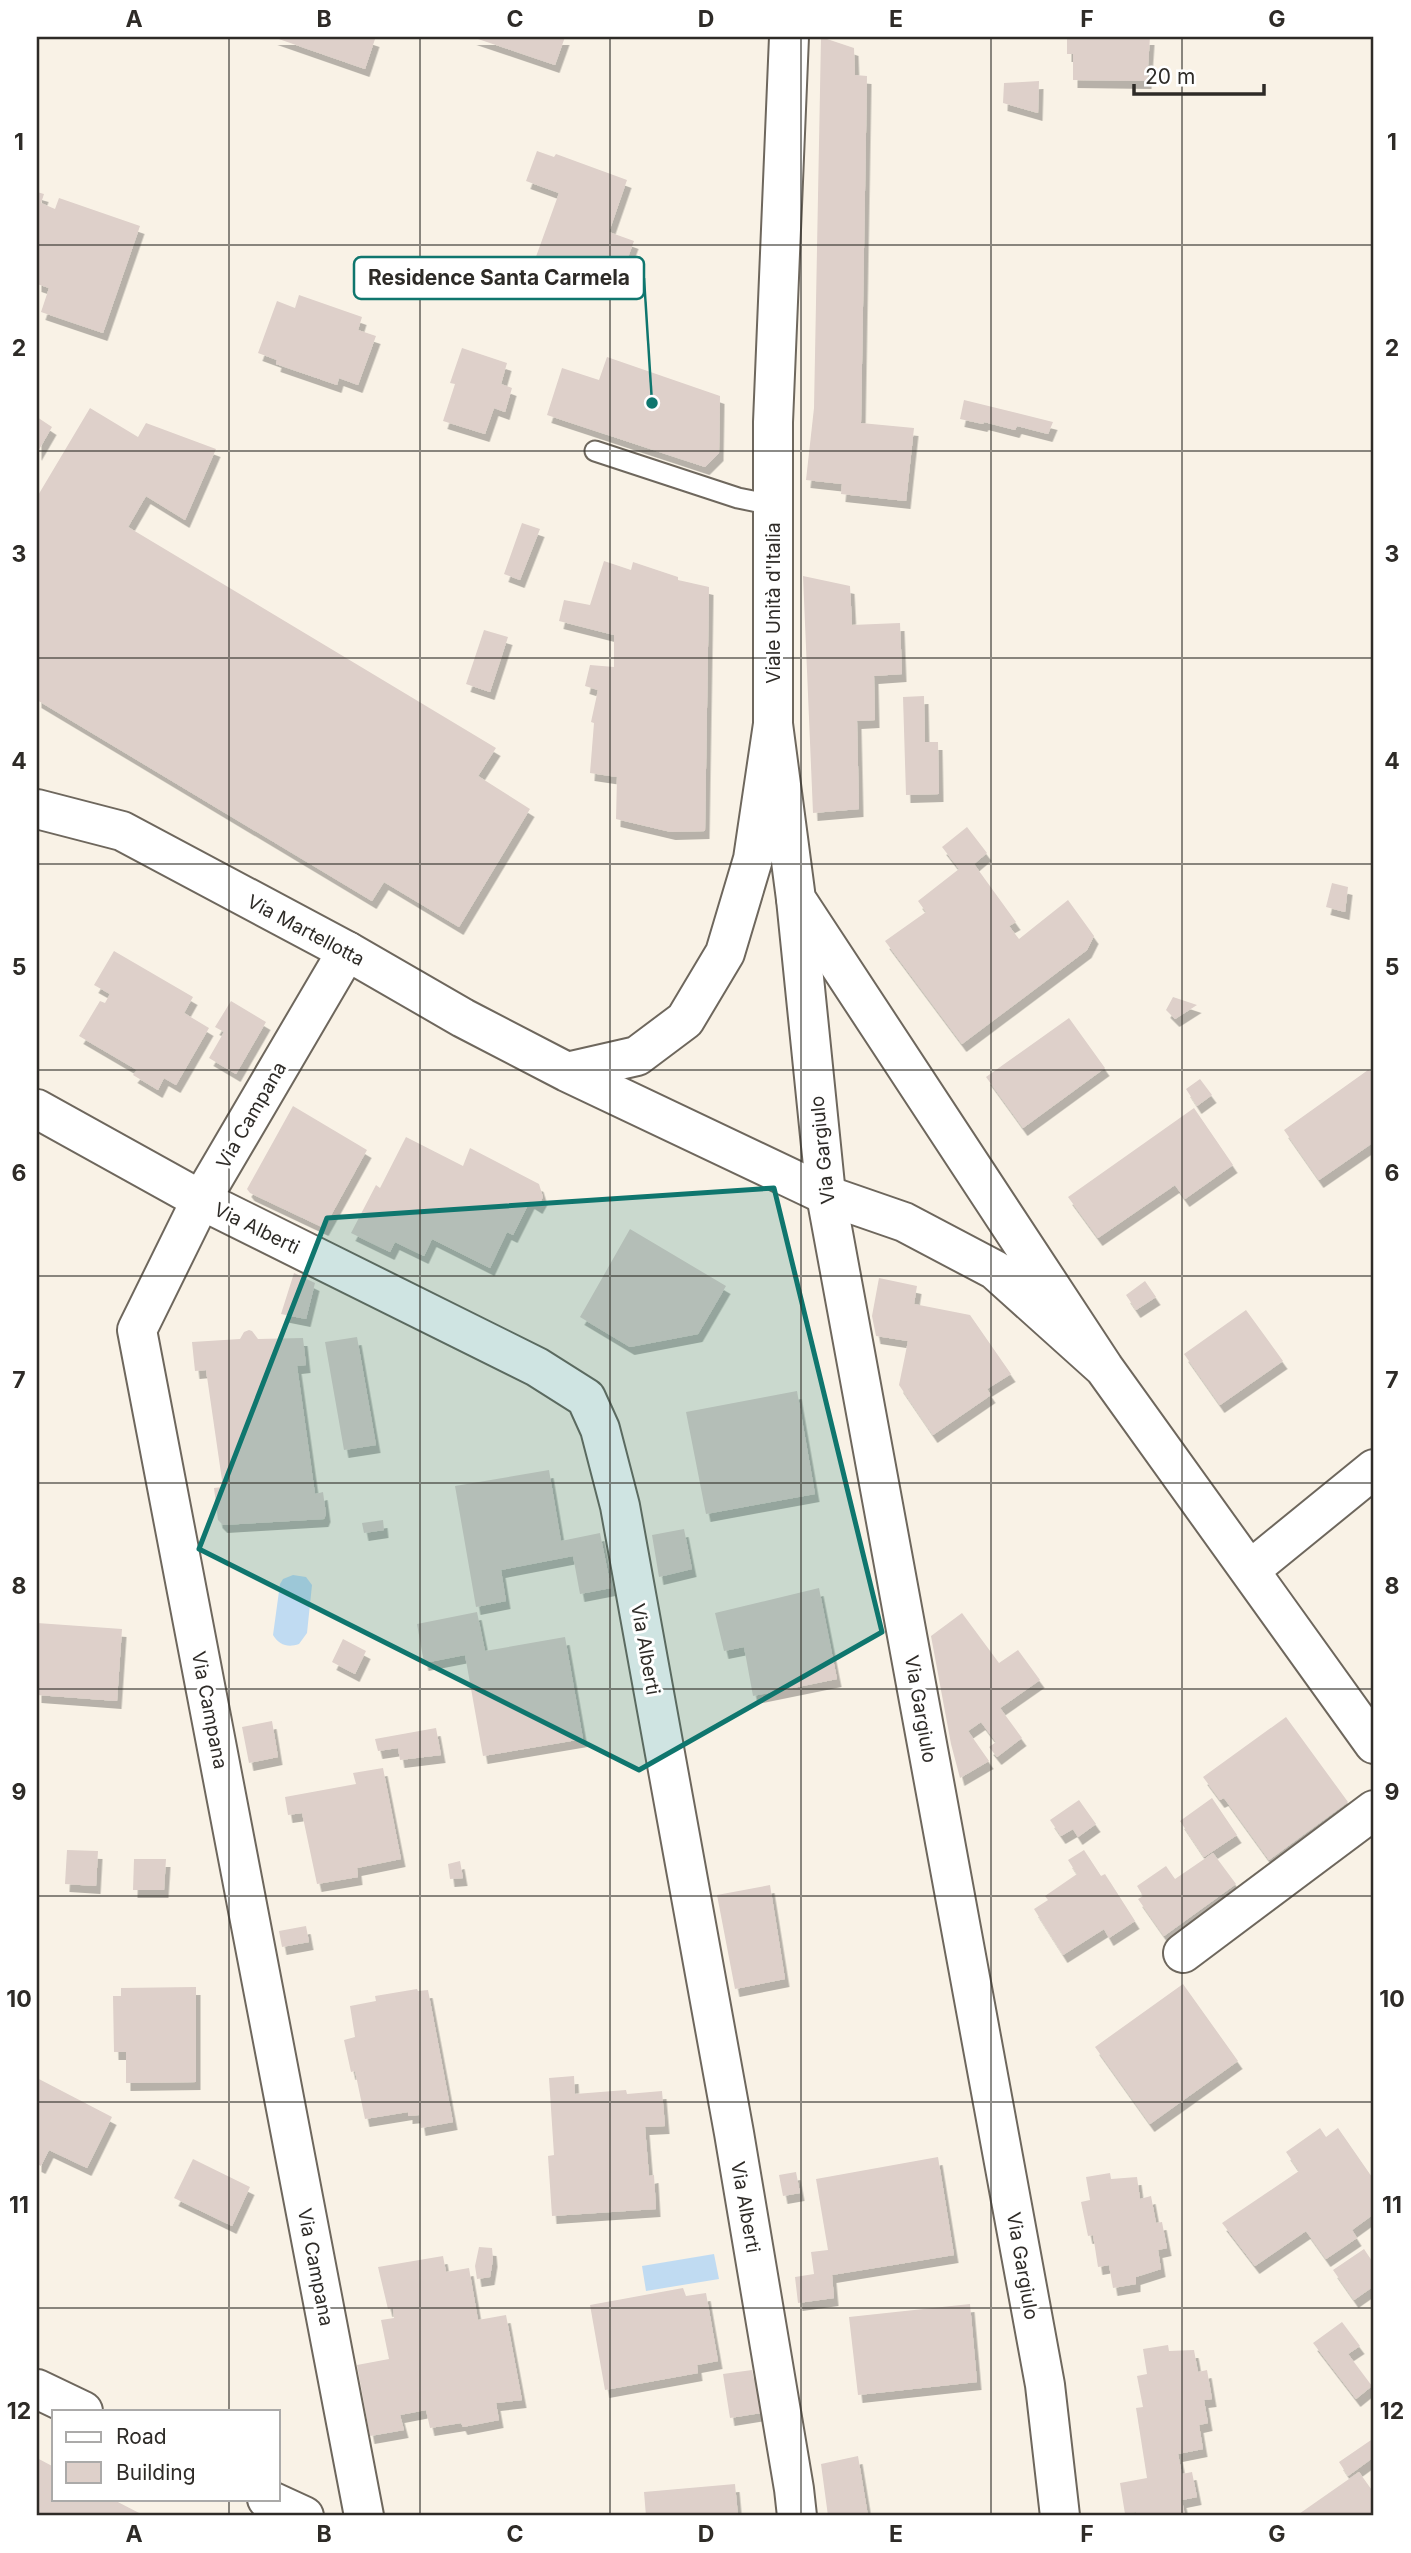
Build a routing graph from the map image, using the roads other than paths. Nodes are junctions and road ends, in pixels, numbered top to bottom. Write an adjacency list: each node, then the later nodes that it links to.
1 (789, 37): 3 (street, Viale Unità d'Italia)
2 (595, 451): 3 (lane, Viale Unità d'Italia)
3 (773, 505): 4 (street, Viale Unità d'Italia)
4 (773, 724): 6 (street, Via Gargiulo); 8 (street, Viale Unità d'Italia)
5 (37, 810): 7 (street, Via Martellotta)
6 (796, 899): 10 (street, Via Gargiulo); 12 (street)
7 (347, 951): 8 (street, Via Martellotta); 11 (street, Via Campana)
8 (566, 1072): 10 (street, Via Martellotta)
9 (37, 1109): 11 (street, Via Alberti)
10 (826, 1195): 12 (street, Via Martellotta); 24 (street, Via Gargiulo)
11 (201, 1200): 22 (street, Via Campana); 23 (street, Via Alberti)
12 (1104, 1368): 14 (street)
13 (1374, 1469): 14 (street)
14 (1251, 1570): 15 (street)
15 (1373, 1739)
16 (1374, 1810): 17 (street)
17 (1183, 1953)
18 (37, 2389): 19 (street)
19 (81, 2410)
20 (269, 2500): 21 (street)
21 (303, 2516)
22 (364, 2516)
23 (797, 2516)
24 (1060, 2516)

